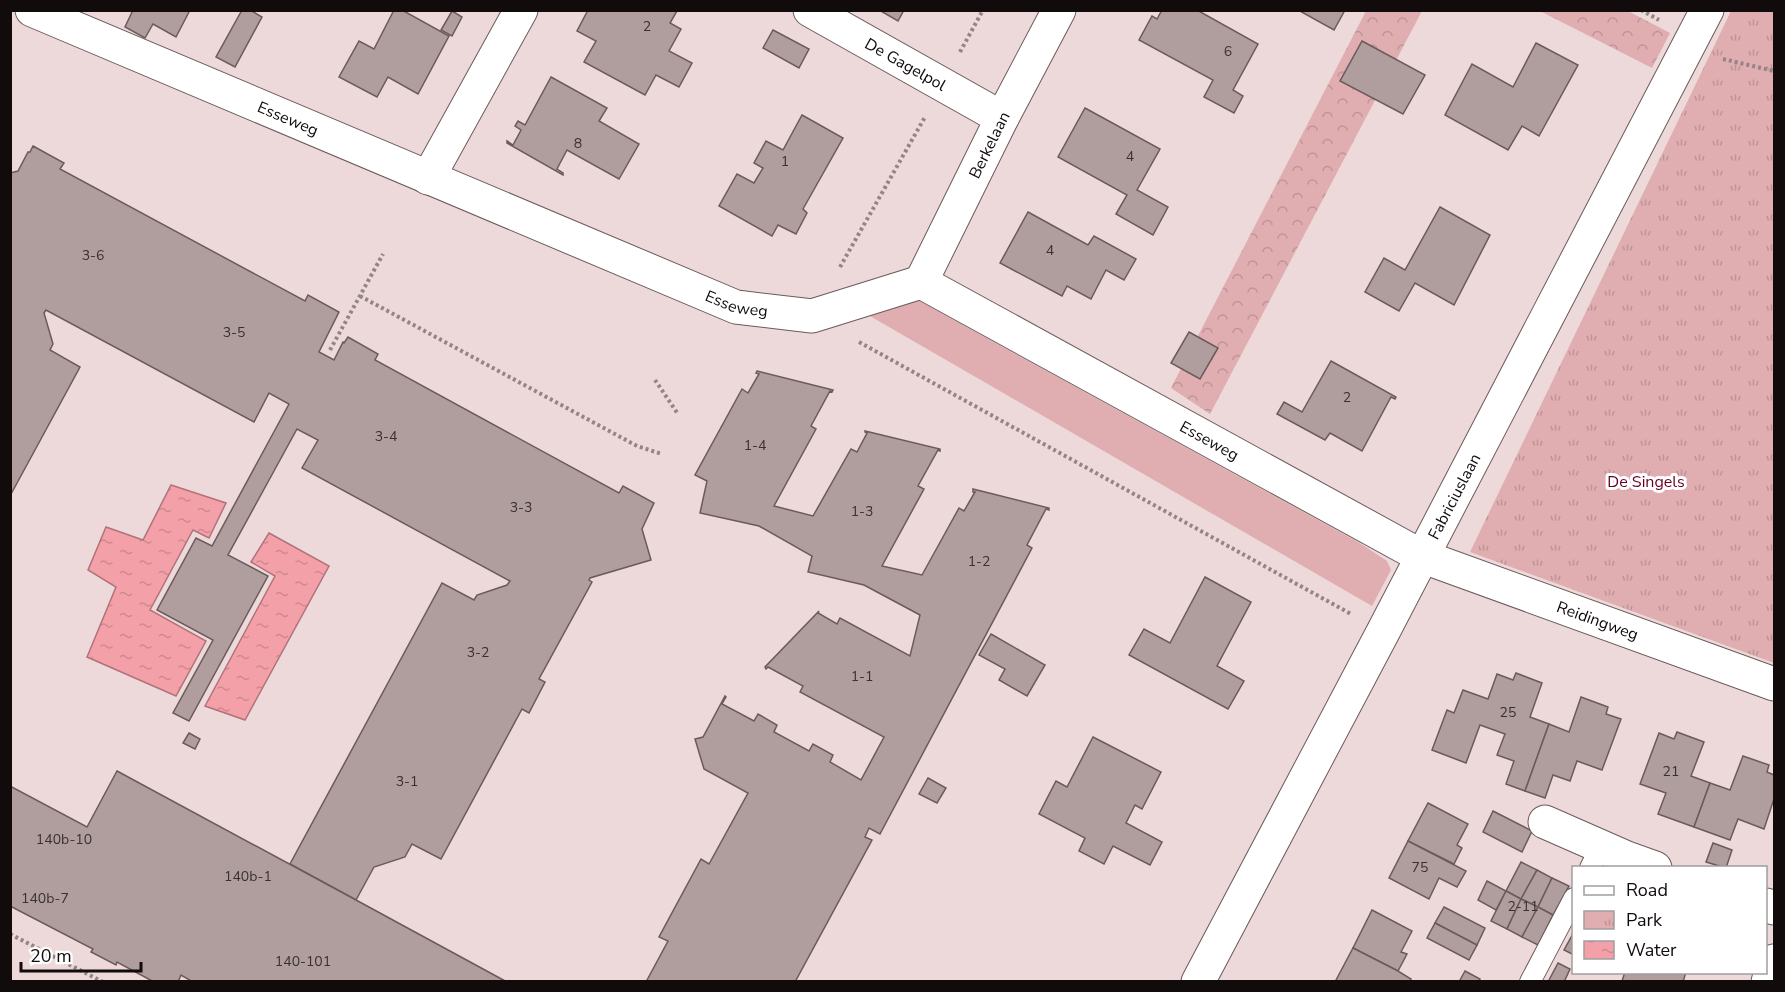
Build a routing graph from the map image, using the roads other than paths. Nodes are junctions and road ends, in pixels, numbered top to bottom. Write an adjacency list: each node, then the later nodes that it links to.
1 (32, 10): 7 (street, Esseweg)
2 (521, 10): 7 (street)
3 (810, 10): 6 (street, De Gagelpol)
4 (1059, 10): 6 (street, Berkelaan)
5 (1707, 10): 9 (street, Fabriciuslaan)
6 (1002, 118): 8 (street, Berkelaan)
7 (428, 178): 8 (street, Esseweg)
8 (921, 282): 9 (street, Esseweg)
9 (1421, 556): 10 (street, Reidingweg); 16 (street, Fabriciuslaan)
10 (1774, 684)
11 (1545, 822): 12 (street)
12 (1595, 857): 13 (street)
13 (1651, 866)
14 (1572, 902): 17 (lane)
15 (1774, 961): 18 (street)
16 (1198, 981)
17 (1530, 981)
18 (1768, 981)

